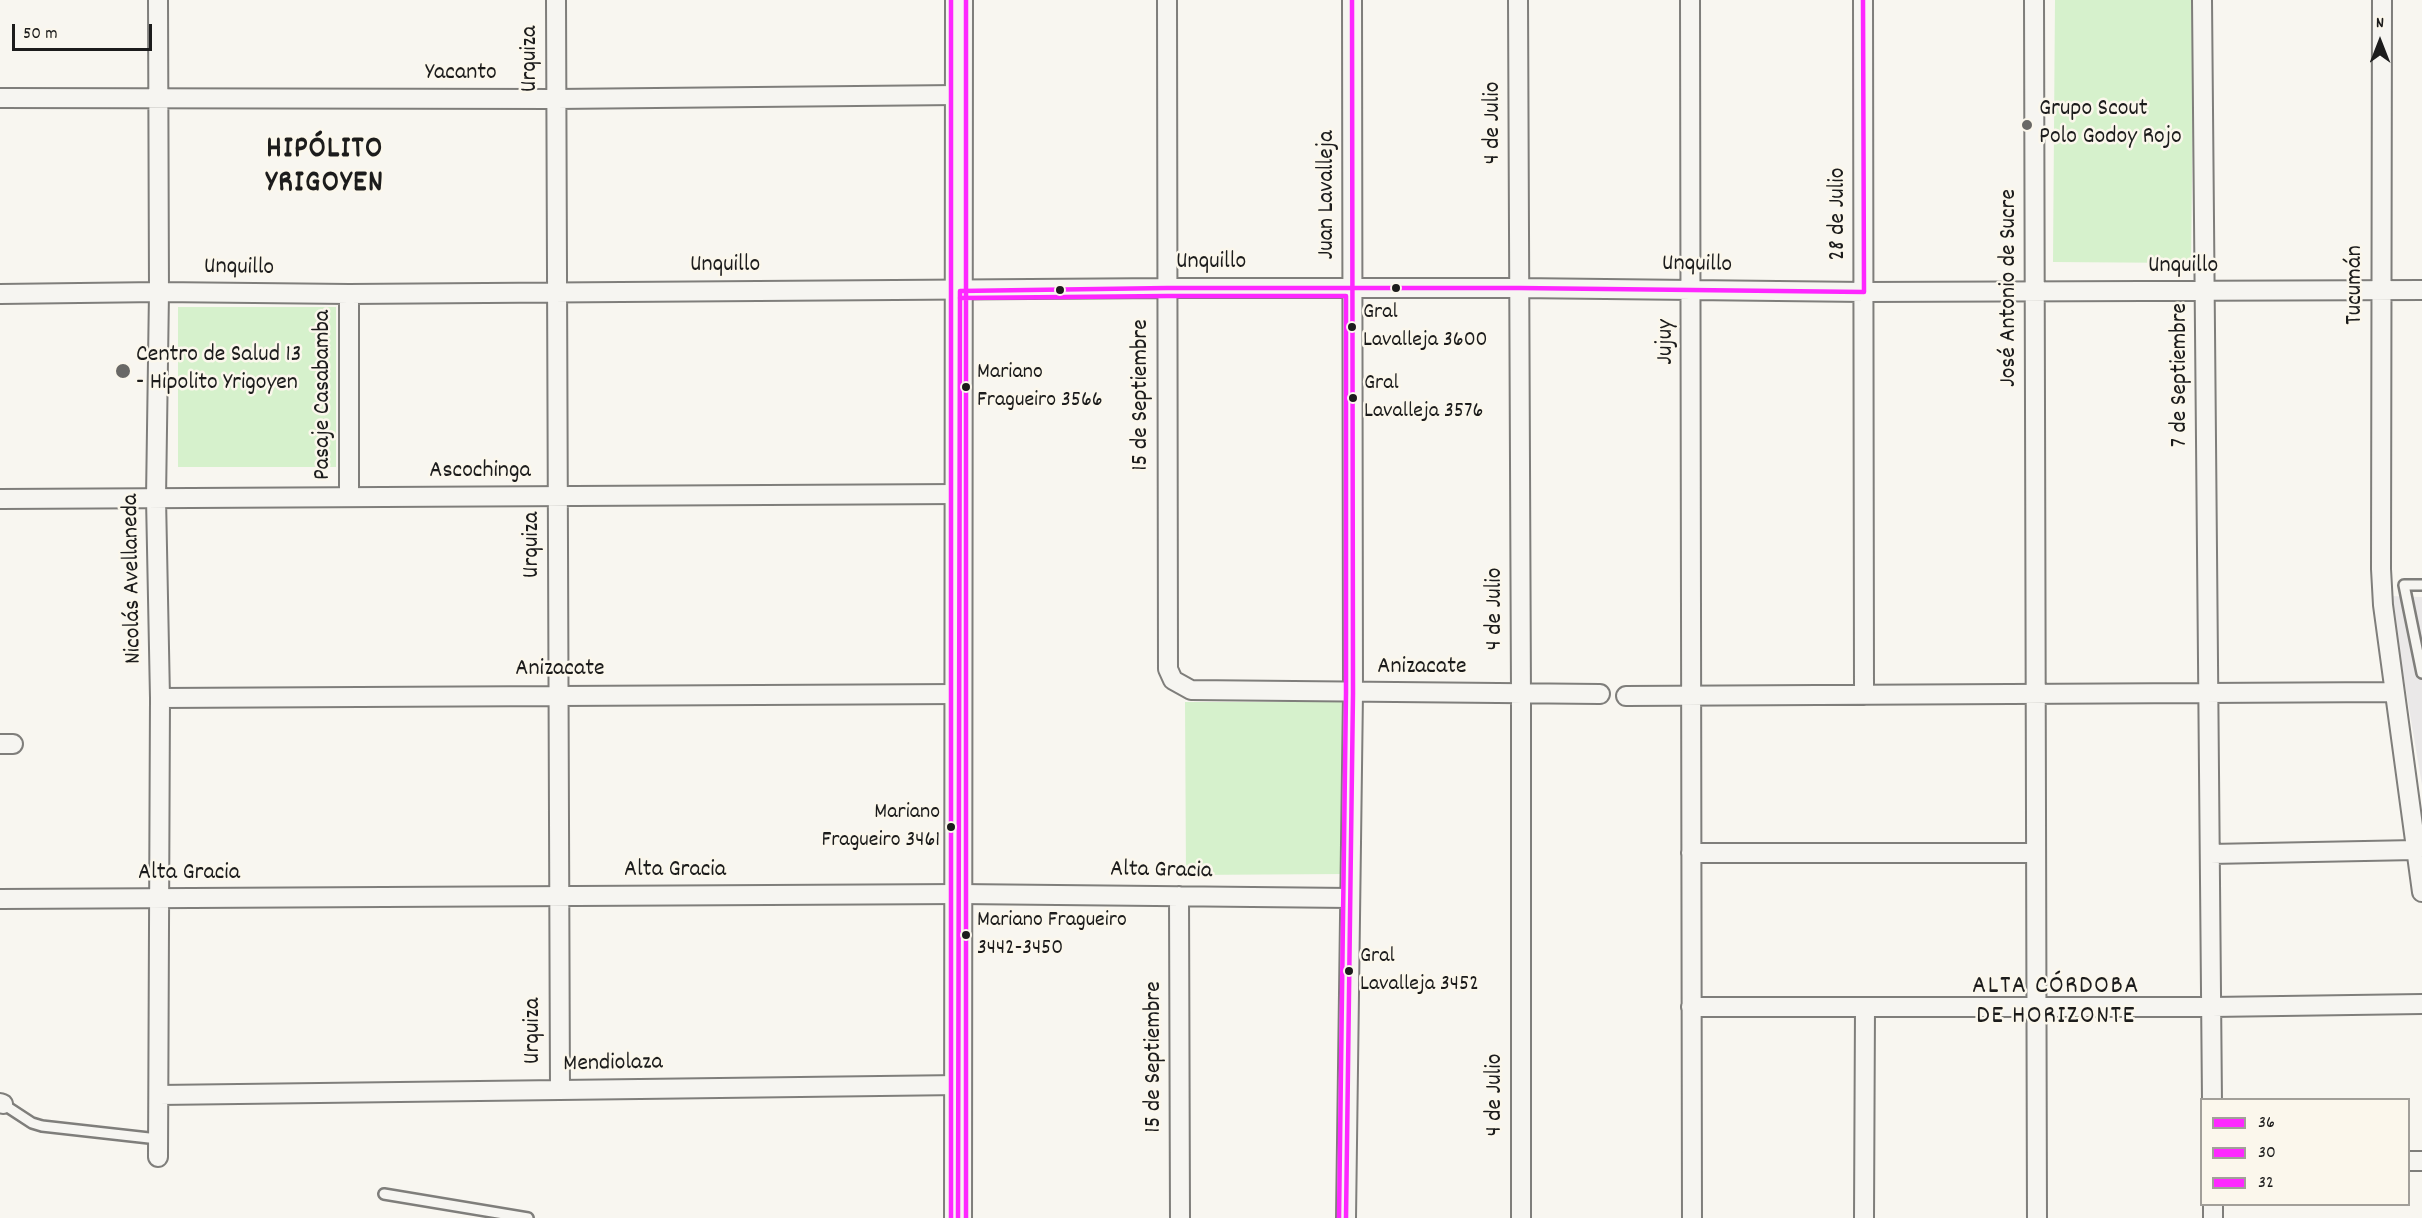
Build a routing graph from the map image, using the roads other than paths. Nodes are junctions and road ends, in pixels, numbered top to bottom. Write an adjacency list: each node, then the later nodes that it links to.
1 (158, 0): 14 (street, Nicolás Avellaneda)
2 (556, 0): 15 (street, Urquiza)
3 (959, 0): 12 (main road)
4 (1167, 0): 16 (street, 15 de Septiembre)
5 (1352, 0): 18 (street, Juan Lavalleja)
6 (1518, 0): 17 (street, 4 de Julio)
7 (1690, 0): 19 (street, Jujuy)
8 (1863, 0): 25 (street, 28 de Julio)
9 (2034, 0): 26 (street, José Antonio de Sucre)
10 (2202, 0): 27 (street, 7 de Septiembre)
11 (2382, 0): 20 (street, Tucumán)
12 (957, 95): 15 (street, Yacanto); 22 (main road)
13 (0, 98): 14 (street, Yacanto)
14 (158, 98): 15 (street, Yacanto); 23 (street, Nicolás Avellaneda)
15 (556, 99): 24 (street, Urquiza)
16 (1167, 288): 18 (street, Unquillo); 22 (street, Unquillo); 37 (street, 15 de Septiembre)
17 (1519, 288): 18 (street, Unquillo); 19 (street, Unquillo); 42 (street, 4 de Julio)
18 (1353, 289): 39 (street, Juan Lavalleja)
19 (1692, 290): 25 (street, Unquillo); 48 (street, Jujuy)
20 (2381, 290): 21 (street, Unquillo); 27 (street, Unquillo); 38 (street, Tucumán)
21 (2422, 290)
22 (960, 291): 24 (street, Unquillo); 30 (main road)
23 (159, 292): 28 (street, Unquillo); 29 (street, Unquillo); 33 (street, Nicolás Avellaneda)
24 (558, 292): 29 (street, Unquillo); 32 (street, Urquiza)
25 (1864, 292): 26 (street, Unquillo); 46 (street, 28 de Julio)
26 (2035, 292): 27 (street, Unquillo); 44 (street, José Antonio de Sucre)
27 (2205, 292): 40 (street, 7 de Septiembre)
28 (0, 294)
29 (349, 294): 31 (street, Pasaje Casabamba)
30 (960, 494): 32 (street, Ascochinga); 41 (main road)
31 (349, 496): 32 (street, Ascochinga); 33 (street, Ascochinga)
32 (558, 497): 45 (street, Urquiza)
33 (156, 498): 34 (street, Ascochinga); 49 (street, Nicolás Avellaneda)
34 (0, 499)
35 (2422, 585): 36 (lane)
36 (2422, 673)
37 (1173, 681): 39 (street, Anizacate)
38 (2394, 692): 40 (street); 50 (street, Tucumán)
39 (1353, 693): 42 (street, Anizacate); 58 (street, Juan Lavalleja)
40 (2208, 693): 44 (street); 53 (street, 7 de Septiembre)
41 (960, 694): 45 (street, Anizacate); 55 (main road)
42 (1521, 694): 43 (street, Anizacate); 77 (street, 4 de Julio)
43 (1600, 694)
44 (2035, 694): 46 (street); 52 (street, José Antonio de Sucre)
45 (559, 695): 49 (street, Anizacate); 57 (street, Urquiza)
46 (1864, 695): 48 (street)
47 (1626, 696): 48 (street)
48 (1690, 696): 51 (street, Jujuy)
49 (160, 698): 60 (street, Nicolás Avellaneda)
50 (2416, 850): 53 (street); 54 (street, Tucumán)
51 (1690, 853): 52 (street); 62 (street, Jujuy)
52 (2036, 853): 64 (street, José Antonio de Sucre)
53 (2210, 854): 65 (street, 7 de Septiembre)
54 (2422, 892)
55 (960, 894): 56 (street, Alta Gracia); 57 (street, Alta Gracia); 66 (main road)
56 (1179, 896): 58 (street, Alta Gracia); 75 (street, 15 de Septiembre)
57 (559, 897): 60 (street, Alta Gracia); 67 (street, Urquiza)
58 (1350, 898): 76 (street, Juan Lavalleja)
59 (0, 899): 60 (street, Alta Gracia)
60 (159, 899): 68 (street, Nicolás Avellaneda)
61 (2422, 1004): 65 (street)
62 (1691, 1007): 63 (street); 78 (street, Jujuy)
63 (1865, 1007): 64 (street); 79 (street)
64 (2036, 1007): 65 (street); 80 (street, José Antonio de Sucre)
65 (2212, 1007): 69 (street, 7 de Septiembre)
66 (960, 1085): 67 (street, Mendiolaza); 74 (main road)
67 (560, 1090): 68 (street, Mendiolaza)
68 (159, 1095): 71 (street, Nicolás Avellaneda)
69 (2212, 1098)
70 (2, 1104): 71 (lane)
71 (158, 1148)
72 (384, 1194): 73 (lane)
73 (528, 1218)
74 (958, 1218)
75 (1180, 1218)
76 (1346, 1218)
77 (1521, 1218)
78 (1692, 1218)
79 (1864, 1218)
80 (2037, 1218)

